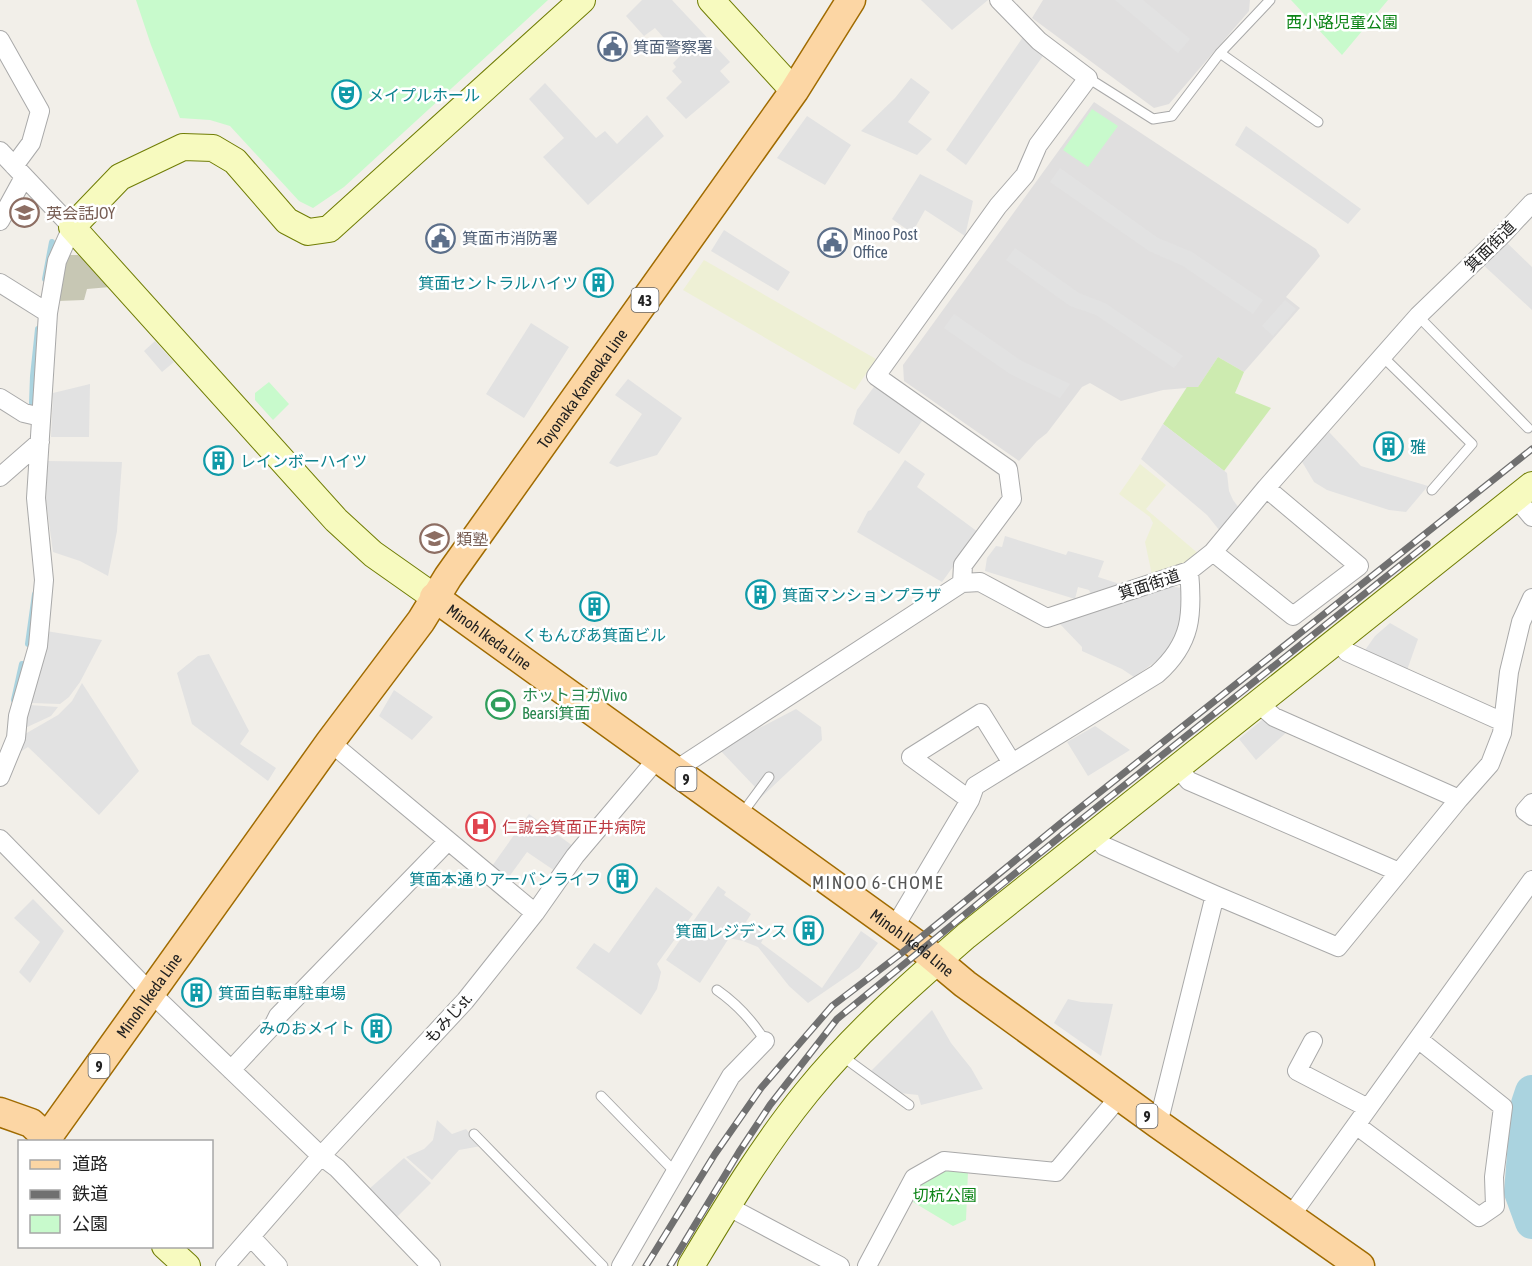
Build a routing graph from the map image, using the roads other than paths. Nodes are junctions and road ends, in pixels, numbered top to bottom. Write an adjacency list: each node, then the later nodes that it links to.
1 (582, 0): 15 (street)
2 (711, 0): 9 (street)
3 (851, 0): 9 (main road, Toyonaka Kameoka Line / 43)
4 (999, 0): 8 (street)
5 (1270, 0): 7 (lane)
6 (0, 40): 12 (street)
7 (1220, 52): 8 (lane); 10 (lane)
8 (1088, 78): 30 (street)
9 (794, 91): 31 (main road, Toyonaka Kameoka Line / 43)
10 (1318, 122)
11 (0, 151): 12 (street)
12 (19, 172): 14 (street); 15 (street)
13 (1532, 203): 18 (street, 箕面街道)
14 (0, 221)
15 (72, 227): 17 (street); 31 (street)
16 (0, 283): 17 (street)
17 (48, 313): 21 (street)
18 (1418, 316): 19 (street, 箕面街道); 22 (lane)
19 (1382, 356): 25 (street, 箕面街道); 26 (lane)
20 (0, 398): 21 (street)
21 (41, 417): 23 (street)
22 (1528, 428)
23 (40, 442): 24 (street); 40 (street)
24 (0, 477)
25 (1266, 488): 28 (street, 箕面街道); 28 (street)
26 (1432, 490)
27 (1527, 500): 33 (street)
28 (1212, 552): 29 (street, 箕面街道)
29 (1189, 571): 30 (street, 箕面街道); 37 (street)
30 (962, 583): 38 (street)
31 (434, 597): 36 (main road, Minoh Ikeda Line / 9); 38 (main road, Minoh Ikeda Line / 9)
32 (1532, 598): 35 (street)
33 (1338, 641): 34 (street); 35 (street)
34 (1258, 703): 39 (street); 42 (street)
35 (1503, 722): 42 (street)
36 (330, 742): 49 (street); 57 (main road, Minoh Ikeda Line / 9)
37 (1012, 763): 43 (street); 43 (street)
38 (665, 765): 46 (main road, Minoh Ikeda Line / 9); 53 (street, もみじst.)
39 (1178, 768): 47 (street); 50 (street)
40 (0, 777)
41 (769, 777): 46 (lane)
42 (1459, 799): 50 (street)
43 (970, 800): 54 (street)
44 (1532, 803): 45 (street)
45 (1532, 816)
46 (739, 817): 54 (main road, Minoh Ikeda Line / 9)
47 (1095, 835): 52 (street); 55 (street)
48 (0, 839): 57 (street)
49 (447, 842): 53 (street); 62 (street)
50 (1399, 872): 52 (street)
51 (1532, 880): 58 (street)
52 (1215, 895): 68 (street)
53 (535, 913): 72 (street, もみじst.)
54 (894, 928): 55 (main road, Minoh Ikeda Line / 9)
55 (938, 961): 61 (street); 64 (main road, Minoh Ikeda Line / 9)
56 (717, 990): 59 (lane)
57 (151, 993): 62 (street); 71 (main road, Minoh Ikeda Line / 9)
58 (1418, 1039): 66 (street); 69 (street)
59 (765, 1041): 73 (street)
60 (1313, 1041): 66 (street)
61 (840, 1055): 65 (lane); 74 (street)
62 (231, 1070): 72 (street)
63 (601, 1096): 73 (lane)
64 (1120, 1096): 68 (main road, Minoh Ikeda Line / 9); 86 (street)
65 (909, 1105)
66 (1368, 1108): 69 (street)
67 (0, 1112): 71 (main road, Minoh Ikeda Line / 9)
68 (1158, 1124): 75 (main road, Minoh Ikeda Line / 9)
69 (1356, 1125): 75 (street)
70 (474, 1134): 82 (lane)
71 (49, 1140)
72 (321, 1156): 76 (street, もみじst.); 81 (street)
73 (675, 1172): 83 (street)
74 (727, 1206): 84 (street); 85 (street)
75 (1290, 1217): 87 (main road, Minoh Ikeda Line / 9)
76 (251, 1237): 79 (street, もみじst.); 80 (street)
77 (167, 1248): 78 (street)
78 (187, 1266)
79 (225, 1266)
80 (278, 1266)
81 (431, 1266)
82 (603, 1266)
83 (621, 1266)
84 (691, 1266)
85 (840, 1266)
86 (867, 1266)
87 (1360, 1266)

